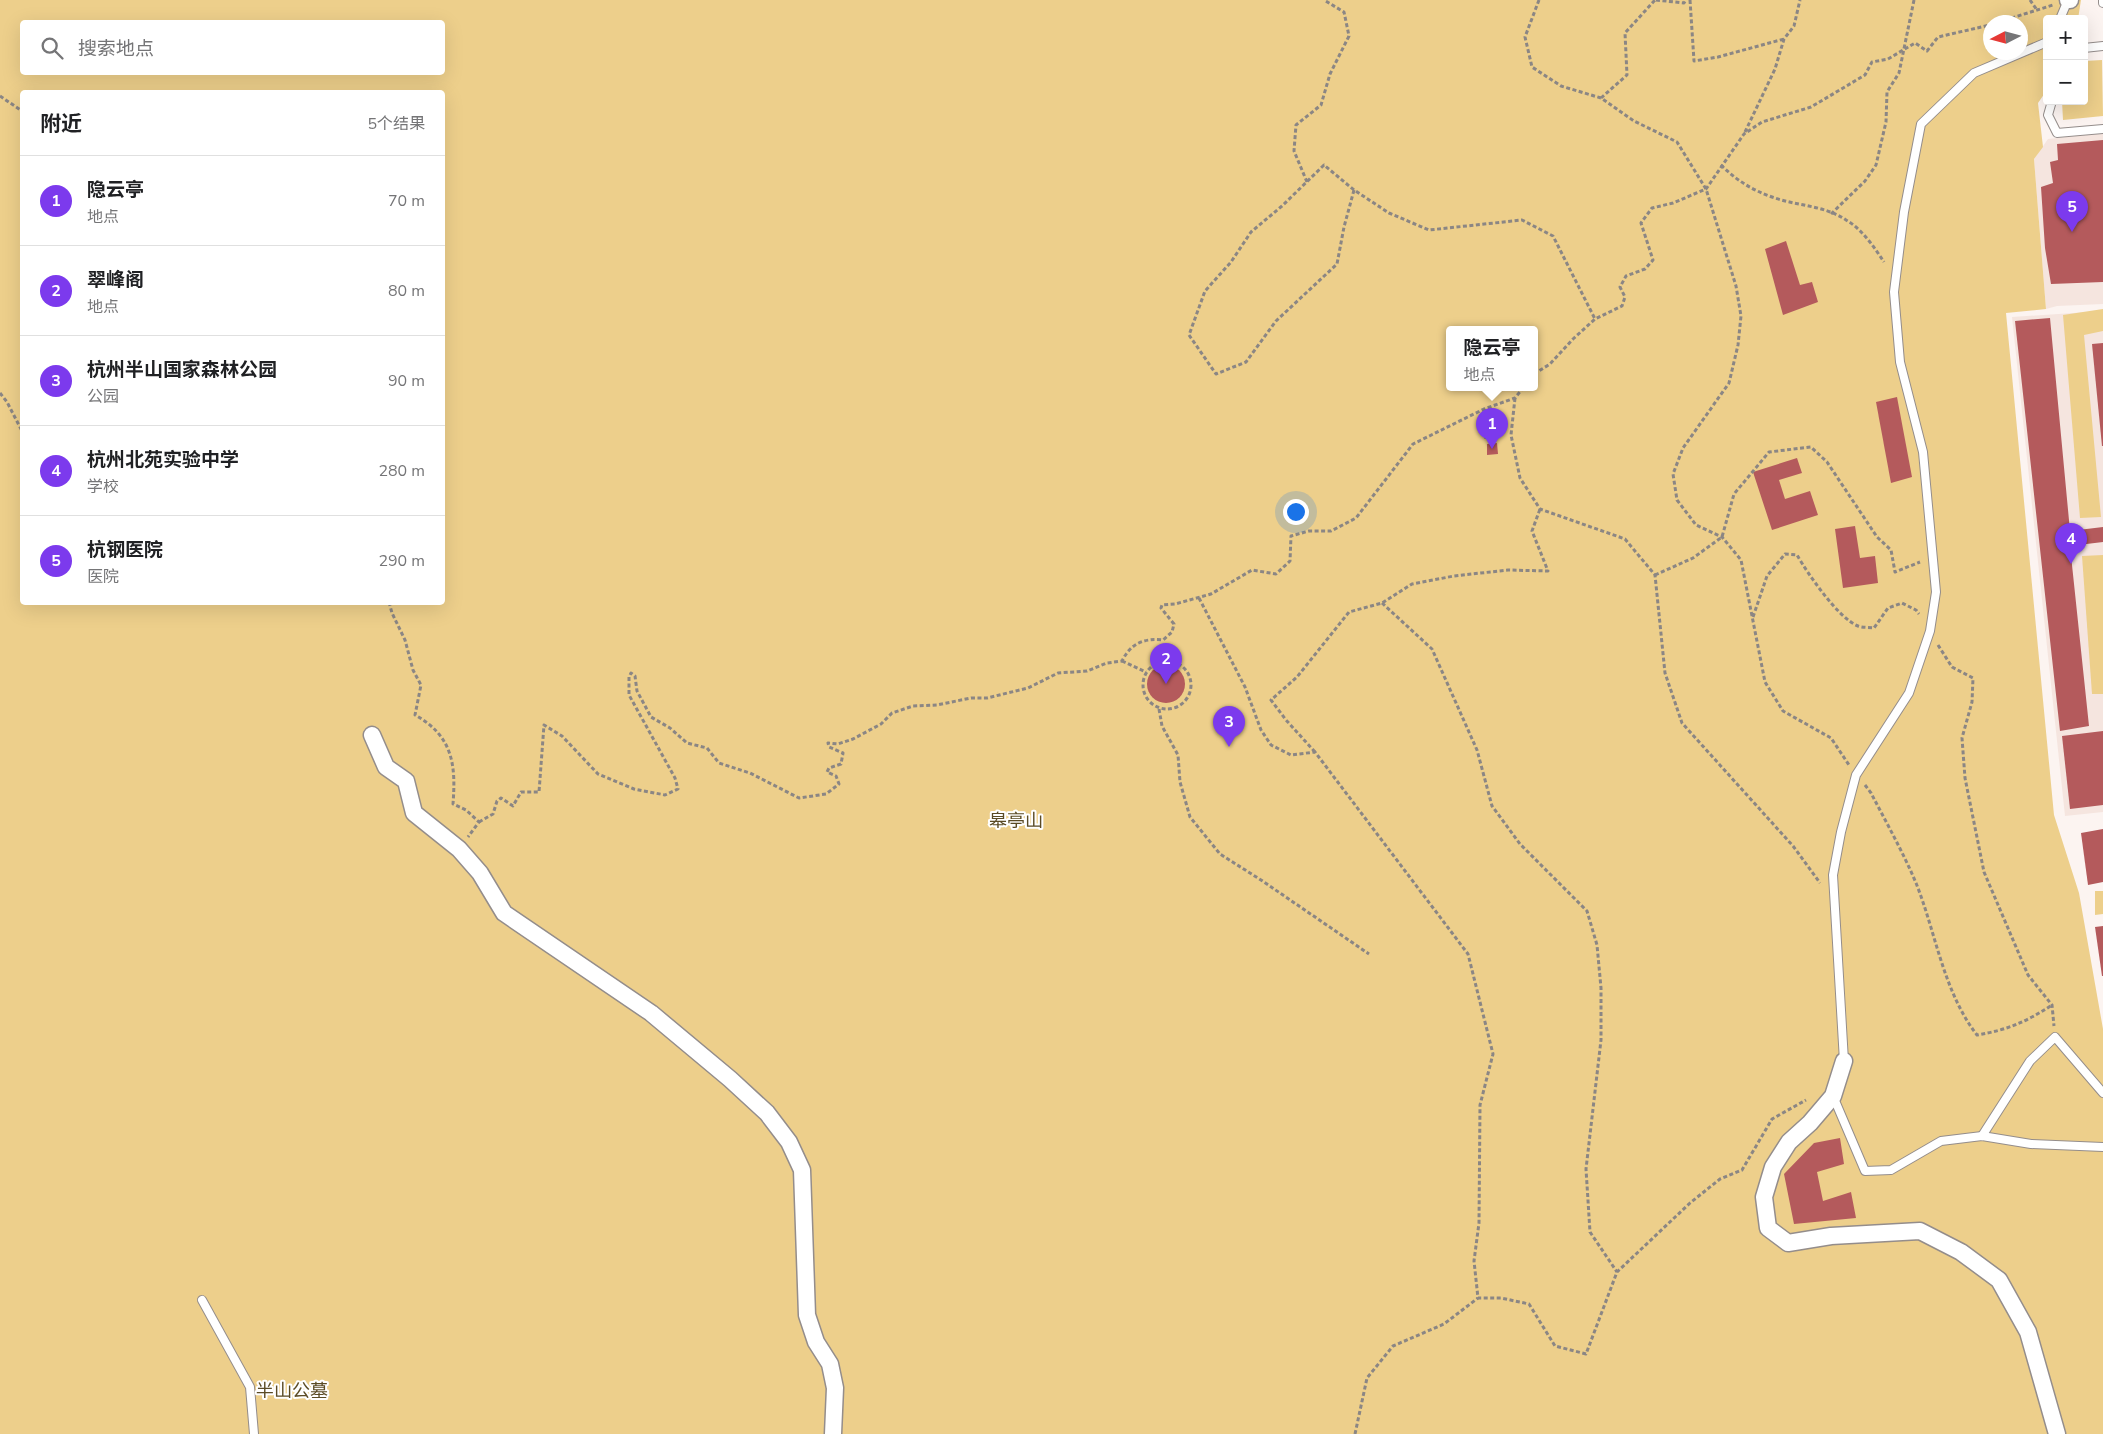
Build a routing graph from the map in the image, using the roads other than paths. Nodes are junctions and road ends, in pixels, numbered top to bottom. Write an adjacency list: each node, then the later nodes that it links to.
1 (2069, 0): 2 (lane)
2 (2062, 15)
3 (2043, 44): 9 (lane)
4 (2103, 46): 5 (lane)
5 (2088, 48)
6 (2051, 105): 7 (lane)
7 (2103, 129)
8 (372, 736): 16 (street)
9 (1844, 1060): 11 (street)
10 (2103, 1093): 12 (lane)
11 (1833, 1096): 12 (lane); 17 (street)
12 (1982, 1136): 13 (lane)
13 (2103, 1147)
14 (202, 1300): 15 (lane)
15 (254, 1434)
16 (833, 1434)
17 (2057, 1434)

